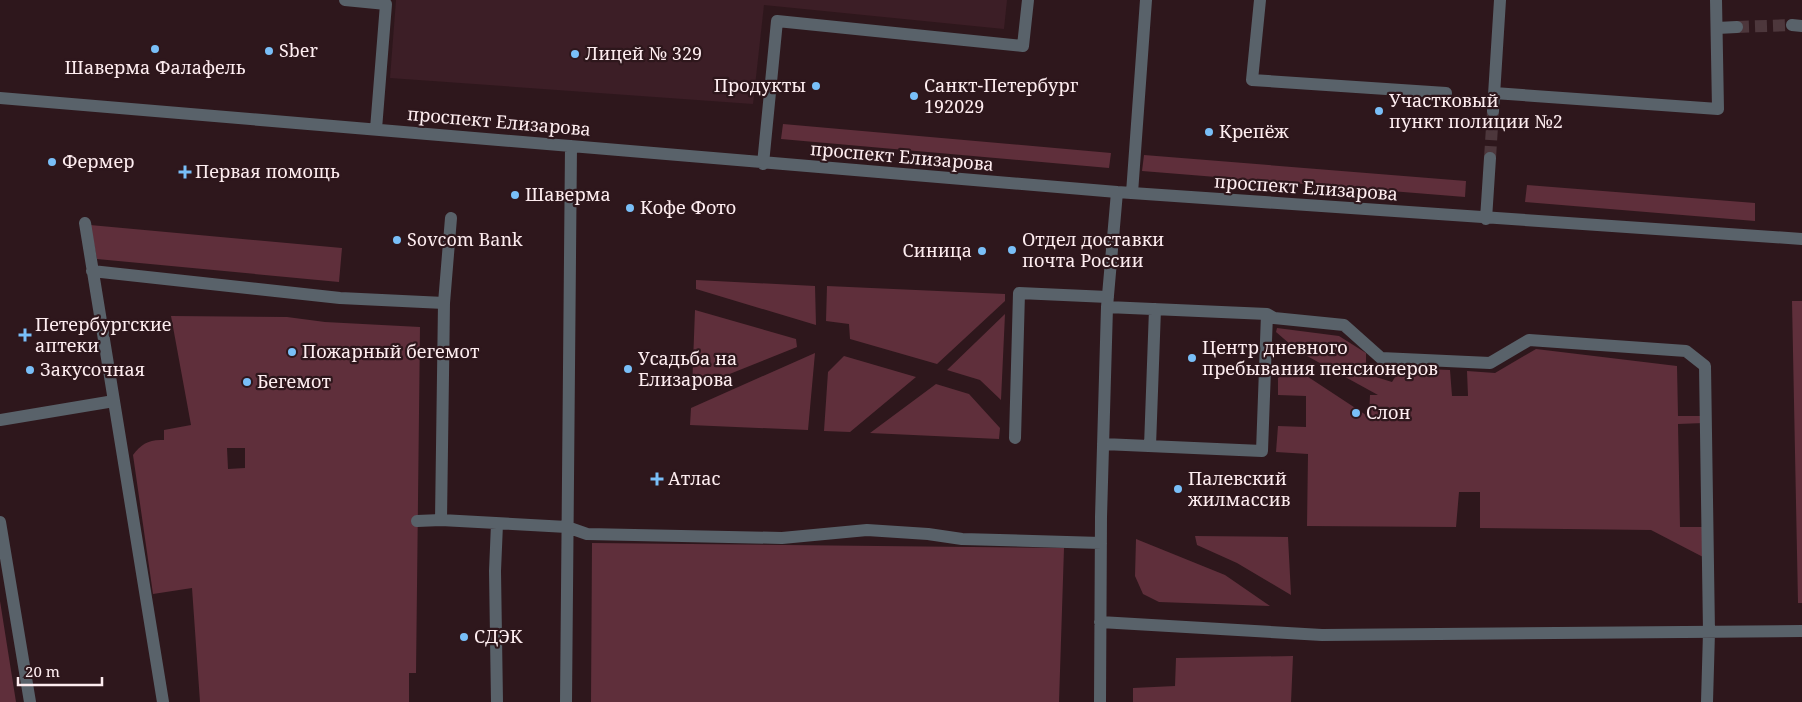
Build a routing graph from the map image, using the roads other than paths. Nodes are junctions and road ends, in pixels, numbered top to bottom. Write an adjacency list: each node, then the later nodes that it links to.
1 (345, 0): 13 (street)
2 (1028, 0): 16 (street)
3 (1146, 0): 18 (street)
4 (1260, 0): 9 (street)
5 (1500, 0): 10 (street)
6 (1716, 0): 8 (street)
7 (1737, 27): 8 (street)
8 (1717, 28): 10 (street)
9 (1446, 93)
10 (1494, 93): 12 (street)
11 (0, 98): 13 (street, проспект Елизарова)
12 (1493, 111)
13 (376, 129): 14 (street, проспект Елизарова)
14 (571, 146): 16 (street, проспект Елизарова); 37 (street)
15 (1490, 158): 20 (street)
16 (763, 164): 17 (street, проспект Елизарова)
17 (1118, 192): 18 (street, проспект Елизарова); 24 (street)
18 (1132, 193): 20 (street, проспект Елизарова)
19 (451, 218): 25 (street)
20 (1486, 219): 22 (street, проспект Елизарова)
21 (85, 224): 23 (street)
22 (1802, 239)
23 (92, 271): 25 (street); 28 (street)
24 (1108, 302): 26 (street); 30 (street); 31 (street)
25 (444, 304): 33 (street)
26 (1156, 309): 27 (street); 32 (street)
27 (1267, 314): 32 (street); 41 (street)
28 (114, 401): 29 (street); 44 (street)
29 (0, 420)
30 (1015, 438)
31 (1103, 444): 32 (street); 38 (street)
32 (1150, 446)
33 (441, 520): 34 (street); 36 (street)
34 (417, 521)
35 (0, 522): 43 (street)
36 (497, 524): 37 (street); 45 (street)
37 (567, 527): 38 (street); 46 (street)
38 (1101, 543): 39 (street)
39 (1100, 622): 41 (street); 47 (street)
40 (1802, 631): 41 (street)
41 (1709, 632): 42 (street)
42 (1706, 701)
43 (30, 702)
44 (163, 702)
45 (497, 702)
46 (566, 702)
47 (1100, 702)

